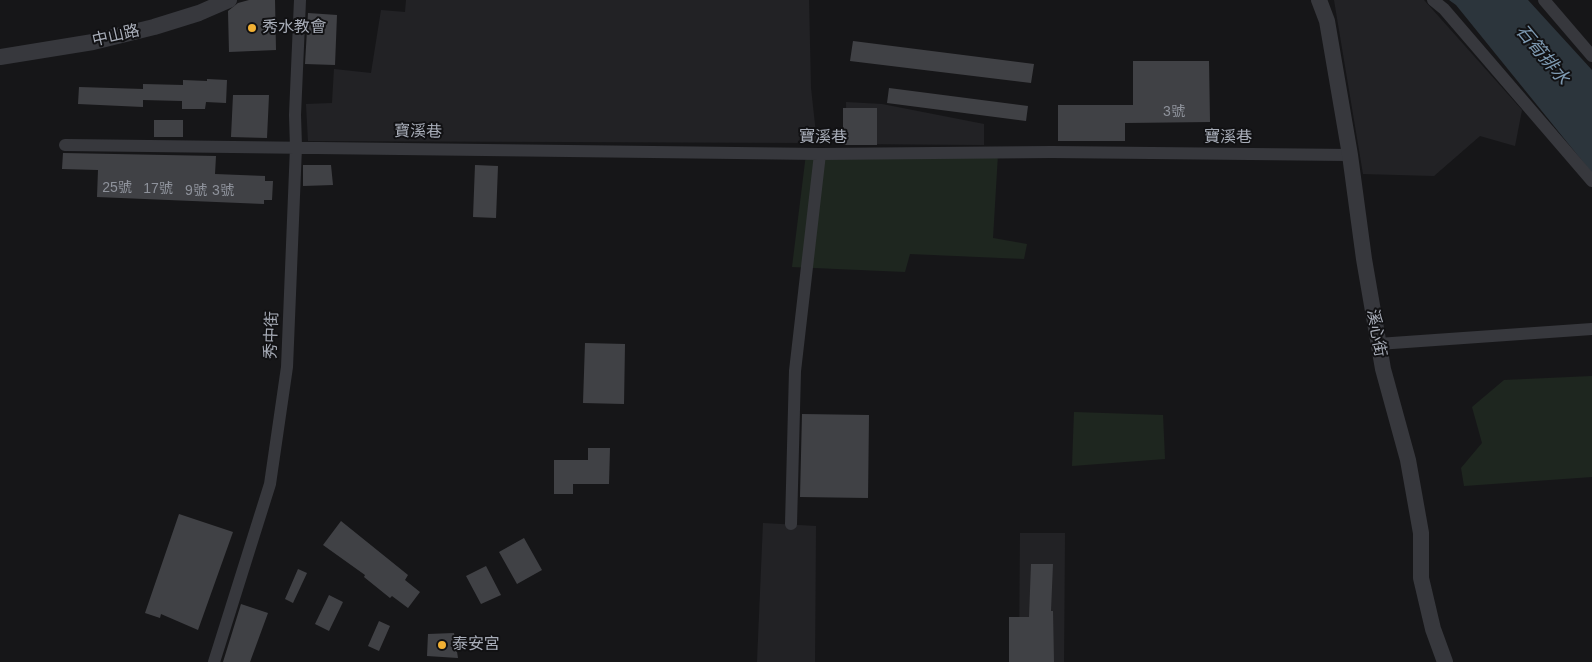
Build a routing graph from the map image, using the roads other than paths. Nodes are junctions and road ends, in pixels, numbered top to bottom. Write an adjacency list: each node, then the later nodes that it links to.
1 (229, 0): 7 (street, 中山路)
2 (300, 0): 9 (street, 秀中街)
3 (1318, 0): 11 (street, 溪心街)
4 (1433, 0): 12 (street)
5 (1544, 0): 6 (street)
6 (1592, 56)
7 (0, 57)
8 (65, 145): 9 (street, 寶溪巷)
9 (296, 147): 10 (street, 寶溪巷); 16 (street, 秀中街)
10 (820, 154): 11 (street, 寶溪巷); 15 (street)
11 (1350, 155): 14 (street, 溪心街)
12 (1592, 182)
13 (1592, 329): 14 (street)
14 (1378, 344): 17 (street, 溪心街)
15 (792, 524)
16 (214, 662)
17 (1445, 662)

